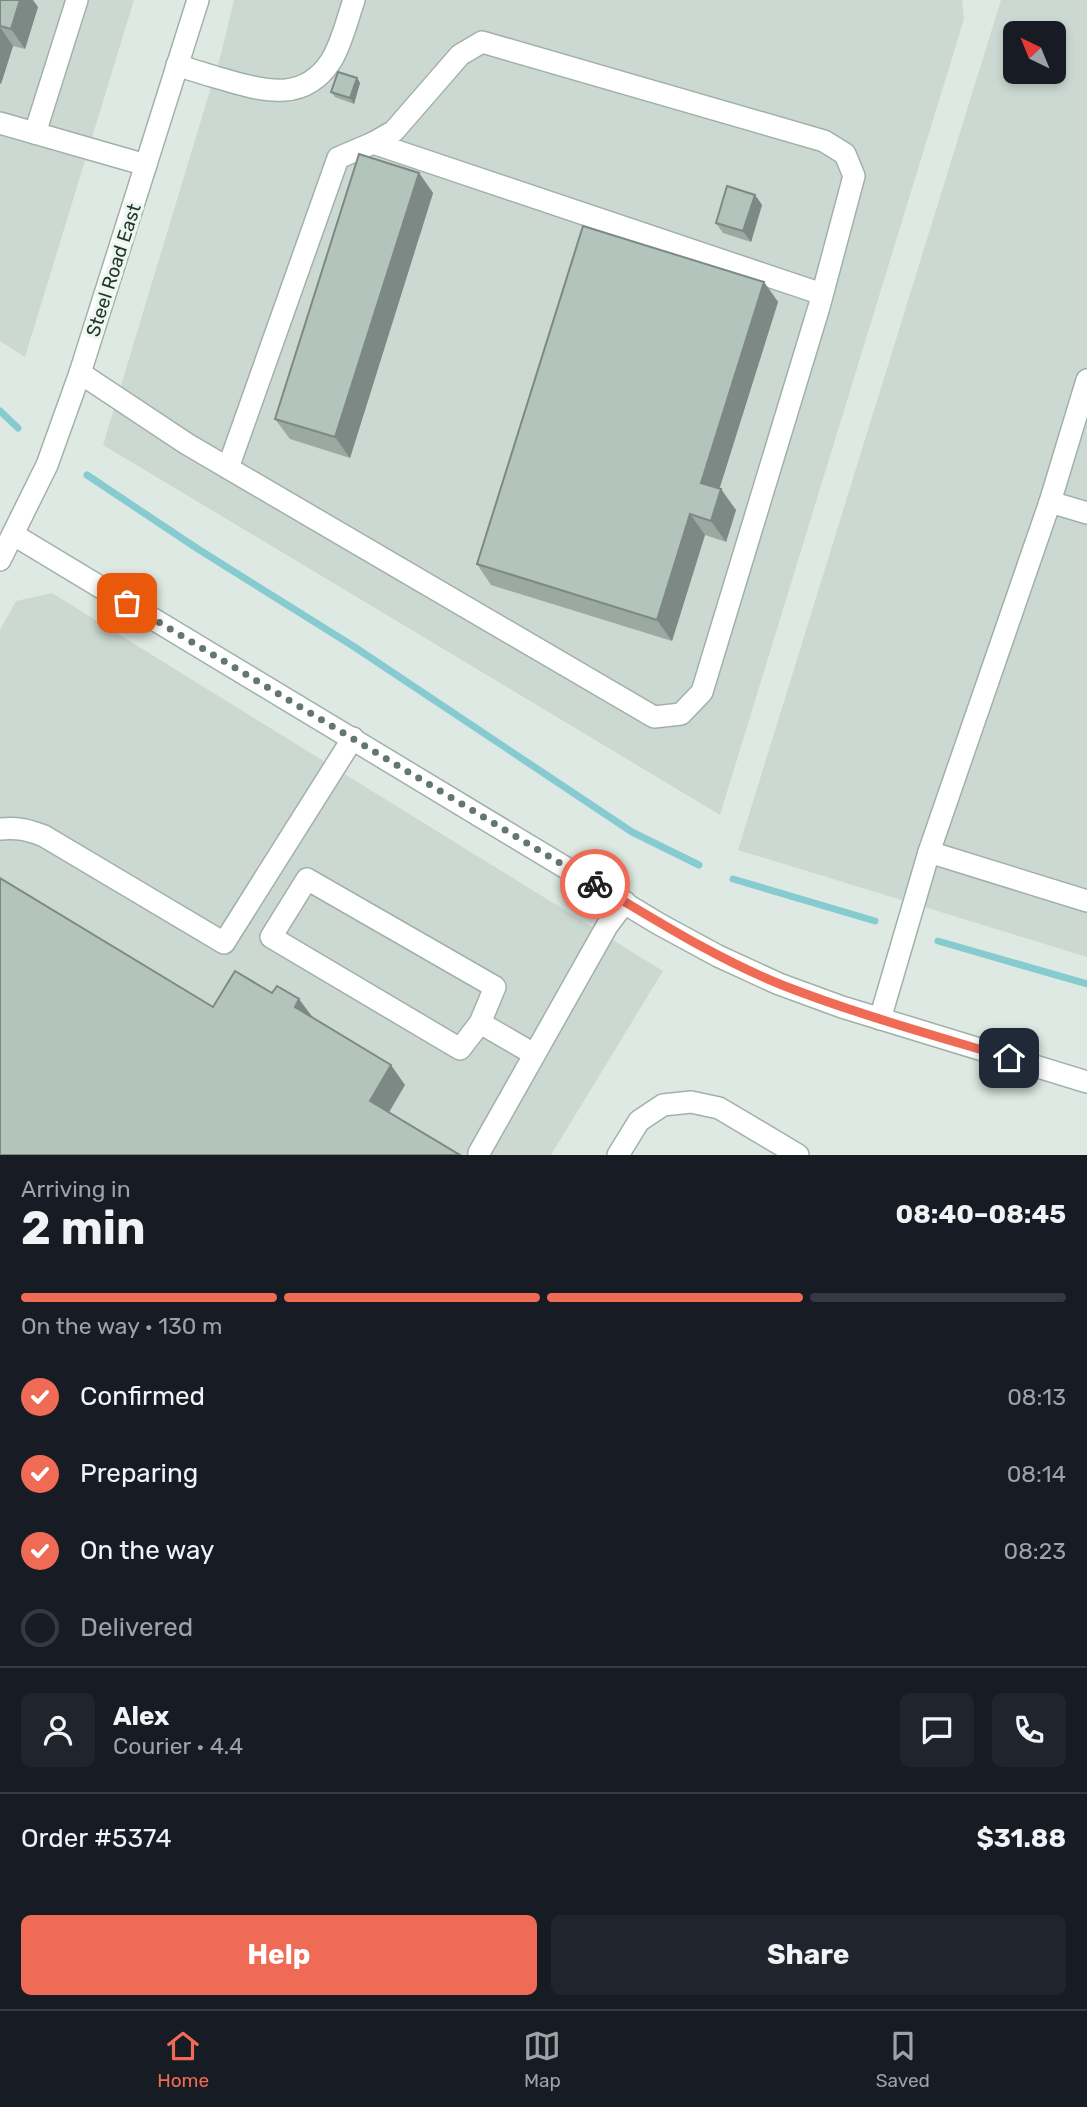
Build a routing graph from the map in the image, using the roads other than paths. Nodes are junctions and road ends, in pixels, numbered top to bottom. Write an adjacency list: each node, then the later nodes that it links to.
1 (76, 0): 6 (street)
2 (198, 0): 4 (street, Steel Road East)
3 (354, 0): 4 (street)
4 (177, 65): 8 (street, Steel Road East)
5 (0, 122): 6 (street)
6 (35, 133): 8 (street)
7 (373, 143): 9 (street); 9 (street); 12 (street)
8 (146, 165): 10 (street, Steel Road East)
9 (822, 294): 12 (street)
10 (80, 373): 12 (street); 15 (street, Steel Road East)
11 (1087, 380): 13 (street)
12 (228, 468)
13 (1050, 502): 14 (street); 19 (street)
14 (1087, 513)
15 (14, 535): 16 (street, Steel Road East); 17 (street)
16 (0, 560)
17 (353, 738): 18 (street); 21 (street)
18 (0, 829)
19 (929, 852): 20 (street); 22 (street)
20 (1087, 901)
21 (625, 902): 22 (street); 24 (street)
22 (880, 1019): 25 (street)
23 (480, 1023): 23 (street); 24 (street)
24 (534, 1054): 26 (street)
25 (1087, 1082)
26 (479, 1153)
27 (618, 1155): 28 (street)
28 (798, 1155)

